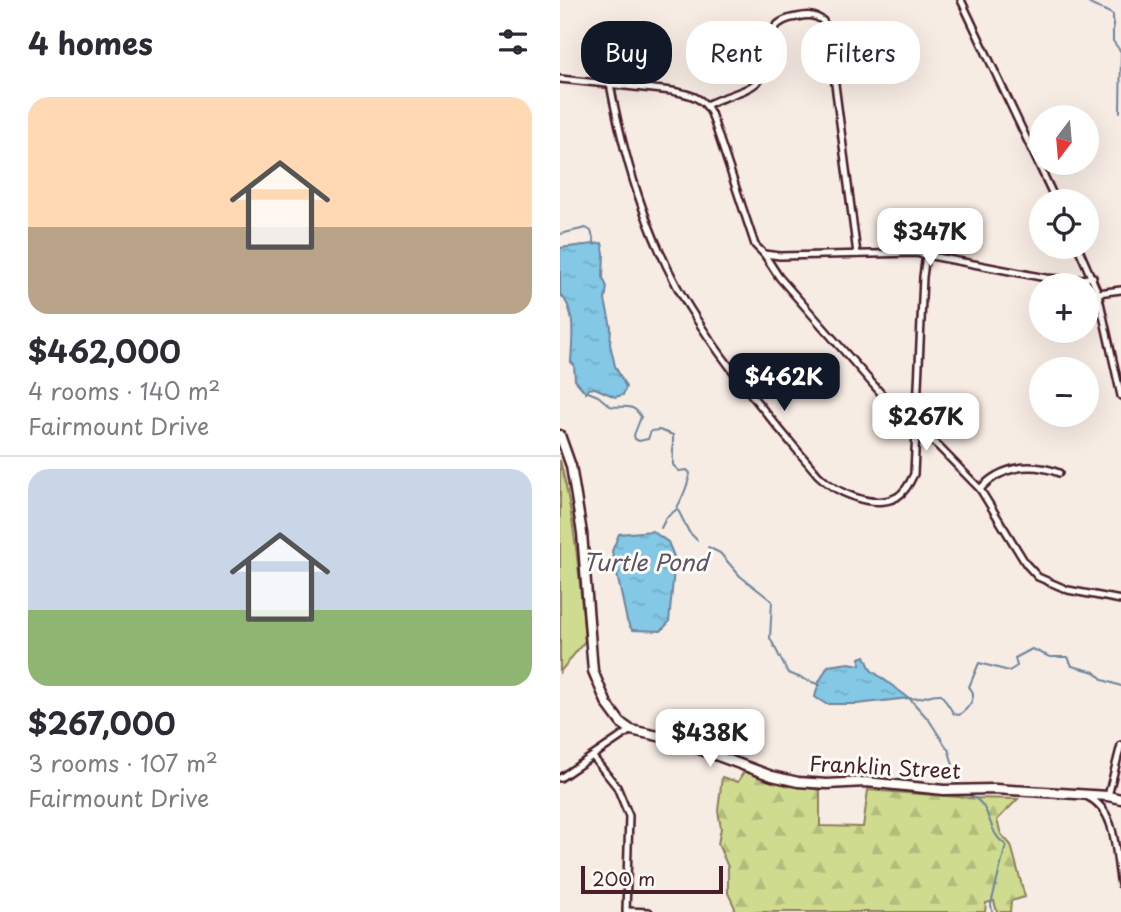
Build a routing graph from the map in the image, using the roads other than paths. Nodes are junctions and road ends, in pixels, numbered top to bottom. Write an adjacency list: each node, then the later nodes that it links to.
1 (961, 0): 7 (street)
2 (560, 79): 3 (street)
3 (581, 81)
4 (610, 84): 16 (street)
5 (617, 84): 6 (street)
6 (707, 105): 8 (street); 9 (street)
7 (1050, 189)
8 (764, 254): 9 (street); 16 (street)
9 (857, 254): 10 (street)
10 (926, 254): 11 (street); 16 (street)
11 (1029, 275)
12 (1121, 290): 13 (street)
13 (1099, 292)
14 (1099, 297): 15 (street)
15 (1121, 396)
16 (916, 428): 19 (street)
17 (560, 435): 21 (main road)
18 (1059, 473): 19 (street)
19 (980, 489): 20 (street)
20 (1121, 600)
21 (631, 730): 23 (street); 25 (main road, Franklin Street)
22 (1121, 745): 26 (street)
23 (593, 757): 24 (street); 29 (street)
24 (560, 778)
25 (1085, 796): 26 (main road, Franklin Street); 28 (street)
26 (1108, 796): 27 (main road, Franklin Street)
27 (1121, 799)
28 (1121, 885)
29 (626, 911): 30 (street)
30 (649, 912)

